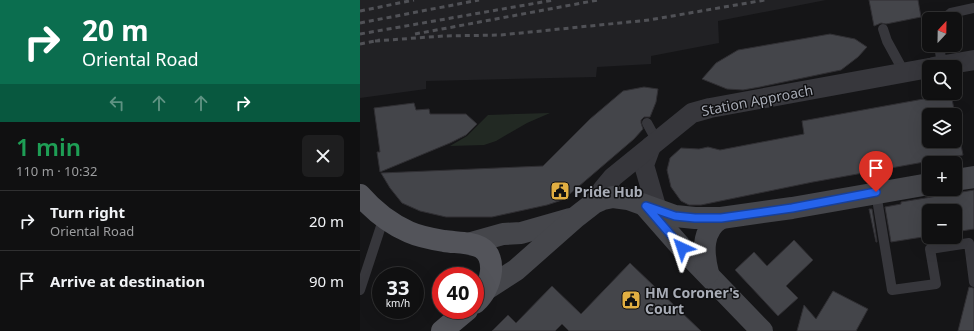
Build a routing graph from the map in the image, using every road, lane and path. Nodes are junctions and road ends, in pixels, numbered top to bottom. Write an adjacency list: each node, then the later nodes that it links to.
1 (974, 8): 2 (lane)
2 (956, 12)
3 (883, 28): 7 (lane)
4 (974, 60): 5 (street, Station Approach)
5 (962, 62)
6 (922, 69): 7 (street, Station Approach)
7 (904, 72): 9 (street, Station Approach)
8 (647, 123): 9 (lane)
9 (655, 143): 15 (street, Station Approach); 16 (street)
10 (974, 177): 11 (street)
11 (962, 179)
12 (922, 185): 13 (street)
13 (876, 192): 19 (street); 22 (lane)
14 (360, 195): 17 (main road)
15 (594, 203): 16 (street); 18 (street, Station Approach)
16 (651, 208): 19 (street); 21 (street)
17 (384, 217): 20 (main road); 24 (lane)
18 (576, 217): 20 (street, Station Approach); 25 (street, Station Approach)
19 (721, 218): 21 (street)
20 (471, 243): 23 (main road)
21 (708, 273): 28 (street)
22 (974, 282)
23 (484, 289)
24 (360, 290)
25 (484, 294)
26 (456, 319): 27 (main road)
27 (442, 331)
28 (762, 331)

